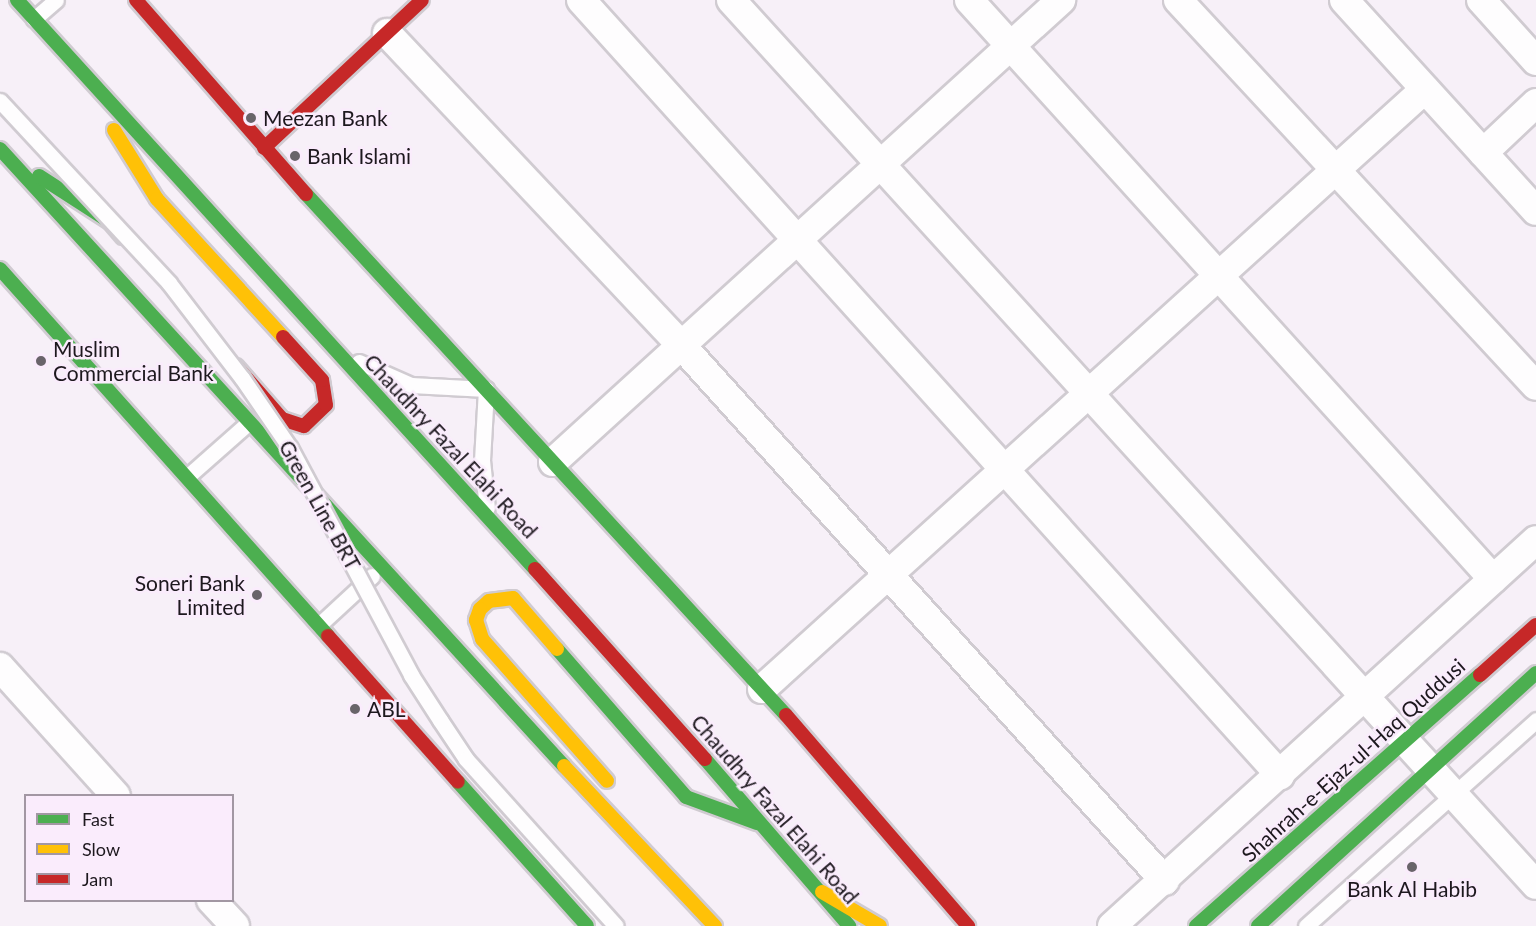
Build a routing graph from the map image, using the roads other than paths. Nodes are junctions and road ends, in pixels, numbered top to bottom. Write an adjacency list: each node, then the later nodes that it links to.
1 (17, 0): 12 (main road, Chaudhry Fazal Elahi Road)
2 (56, 0): 12 (lane)
3 (136, 0): 20 (main road)
4 (422, 0): 13 (main road)
5 (581, 0): 26 (street)
6 (731, 0): 23 (street)
7 (969, 0): 14 (street)
8 (1060, 0): 14 (street)
9 (1178, 0): 24 (street)
10 (1344, 0): 17 (street)
11 (1481, 0): 16 (street)
12 (34, 19): 15 (main road, Chaudhry Fazal Elahi Road)
13 (387, 33): 20 (main road); 29 (street)
14 (1010, 45): 23 (street); 28 (street)
15 (68, 57): 21 (main road); 30 (main road, Chaudhry Fazal Elahi Road)
16 (1536, 61)
17 (1425, 89): 22 (street); 24 (street)
18 (0, 101): 67 (lane, Green Line BRT, bridge)
19 (1536, 103): 22 (street)
20 (264, 148): 32 (main road)
21 (3, 151): 34 (main road)
22 (1483, 153): 25 (street)
23 (880, 163): 26 (street); 33 (street)
24 (1337, 170): 28 (street); 31 (street)
25 (1536, 211)
26 (798, 238): 29 (street); 36 (street)
27 (0, 268): 37 (main road)
28 (1218, 277): 33 (street); 42 (street)
29 (681, 345): 35 (street); 41 (street)
30 (336, 351): 32 (lane); 38 (main road, Chaudhry Fazal Elahi Road)
31 (1536, 386)
32 (486, 389): 35 (main road); 38 (lane)
33 (1090, 394): 36 (street); 48 (street)
34 (248, 423): 37 (lane); 40 (main road)
35 (553, 462): 47 (main road)
36 (1005, 471): 41 (street); 52 (street)
37 (187, 477): 43 (main road)
38 (488, 517): 56 (main road, Chaudhry Fazal Elahi Road)
39 (1536, 540): 42 (street)
40 (381, 568): 43 (lane); 68 (main road)
41 (890, 575): 47 (street); 59 (street)
42 (1492, 579): 48 (street)
43 (319, 625): 66 (main road)
44 (1536, 625): 50 (main road, Shahrah-e-Ejaz-ul-Haq Quddusi)
45 (0, 667): 55 (street)
46 (1536, 673): 51 (main road)
47 (762, 689): 71 (main road)
48 (1365, 697): 50 (street); 52 (street)
49 (1536, 720): 54 (lane)
50 (1407, 743): 51 (street); 57 (main road, Shahrah-e-Ejaz-ul-Haq Quddusi)
51 (1431, 769): 54 (street); 58 (main road)
52 (1280, 775): 59 (street)
53 (616, 791): 56 (main road)
54 (1453, 793): 60 (street); 75 (lane)
55 (115, 794)
56 (759, 823): 61 (main road, Chaudhry Fazal Elahi Road)
57 (1327, 825): 58 (main road); 73 (main road, Shahrah-e-Ejaz-ul-Haq Quddusi)
58 (1348, 844): 74 (main road)
59 (1165, 881): 72 (street)
60 (1536, 885)
61 (815, 888): 69 (main road, Chaudhry Fazal Elahi Road); 70 (main road)
62 (710, 899): 64 (main road)
63 (213, 902): 65 (street)
64 (726, 916)
65 (234, 926)
66 (587, 926)
67 (616, 926)
68 (715, 926)
69 (849, 926)
70 (880, 926)
71 (968, 926)
72 (1112, 926)
73 (1197, 926)
74 (1258, 926)
75 (1306, 926)

